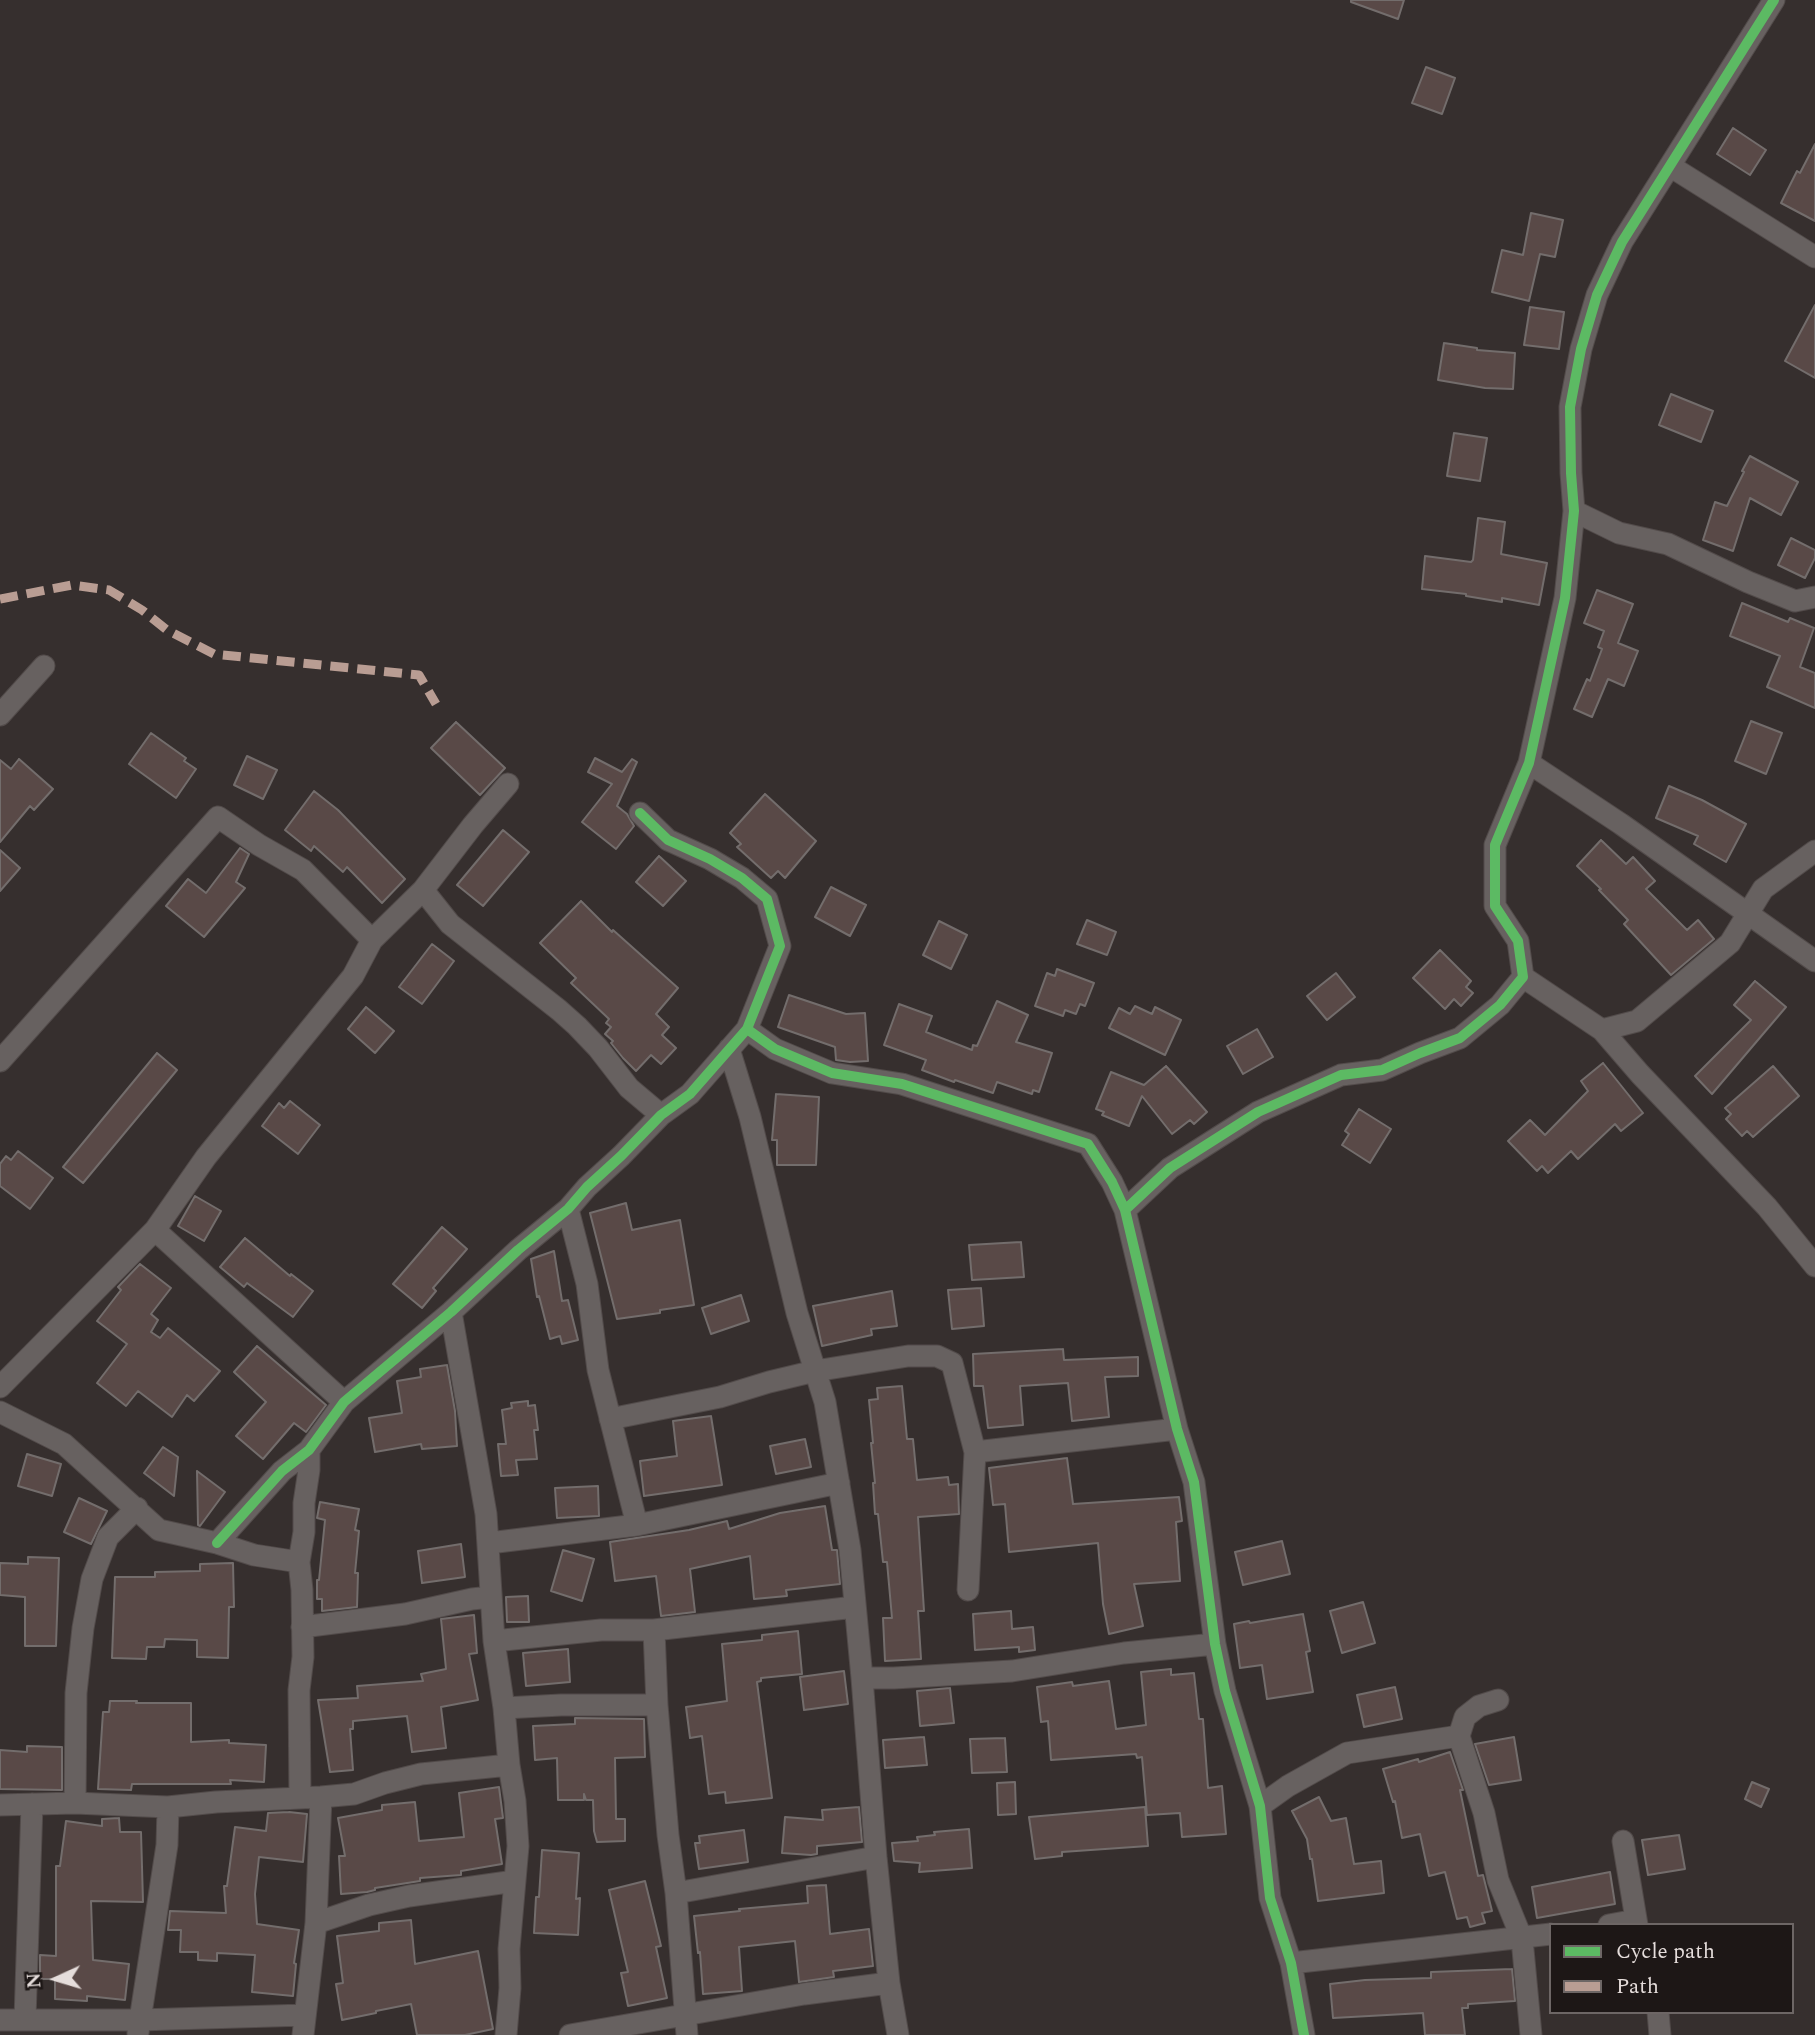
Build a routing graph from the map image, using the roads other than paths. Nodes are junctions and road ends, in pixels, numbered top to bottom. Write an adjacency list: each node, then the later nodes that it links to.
1 (1774, 0): 2 (street)
2 (1670, 166): 3 (street); 4 (street)
3 (1815, 257)
4 (1574, 511): 5 (street); 8 (street)
5 (1815, 597)
6 (44, 666): 7 (street)
7 (0, 715)
8 (1529, 763): 13 (street); 16 (street)
9 (508, 784): 12 (street)
10 (640, 813): 17 (street)
11 (1815, 851): 13 (street)
12 (423, 890): 14 (street); 21 (street)
13 (1749, 913): 15 (street); 18 (street)
14 (372, 940): 20 (street); 24 (street)
15 (1815, 961)
16 (1523, 977): 18 (street); 23 (street)
17 (747, 1029): 19 (street); 23 (street)
18 (1602, 1030): 25 (street)
19 (729, 1049): 21 (street); 27 (street)
20 (0, 1061)
21 (661, 1115): 22 (street)
22 (568, 1209): 26 (street); 31 (street)
23 (1125, 1210): 32 (street)
24 (155, 1230): 28 (street); 29 (street)
25 (1815, 1266)
26 (451, 1312): 29 (street); 39 (street)
27 (815, 1371): 31 (street); 34 (street); 35 (street)
28 (0, 1387)
29 (344, 1402): 33 (street)
30 (0, 1412): 36 (street)
31 (610, 1419): 37 (street)
32 (1177, 1429): 34 (street); 47 (street)
33 (309, 1450): 38 (street); 40 (street)
34 (975, 1452): 41 (street)
35 (839, 1483): 37 (street); 43 (street)
36 (137, 1508): 38 (street); 55 (street)
37 (638, 1525): 39 (street)
38 (217, 1543): 40 (street)
39 (489, 1543): 42 (street)
40 (299, 1562): 44 (street)
41 (968, 1590)
42 (491, 1597): 44 (street); 46 (street)
43 (855, 1607): 45 (street); 48 (street)
44 (302, 1626): 54 (street)
45 (654, 1630): 46 (street); 50 (street)
46 (494, 1641): 51 (street)
47 (1215, 1644): 48 (street); 58 (street)
48 (862, 1678): 61 (street)
49 (1498, 1700): 52 (street)
50 (657, 1705): 51 (street); 63 (street)
51 (504, 1708): 53 (street)
52 (1460, 1736): 58 (street); 67 (street)
53 (509, 1765): 54 (street); 62 (street)
54 (310, 1797): 59 (street); 64 (street)
55 (75, 1803): 56 (street); 59 (street)
56 (32, 1804): 57 (street); 71 (street)
57 (0, 1805)
58 (1260, 1805): 68 (street)
59 (168, 1807): 75 (street)
60 (1623, 1841): 65 (street)
61 (876, 1857): 63 (street); 69 (street)
62 (516, 1881): 64 (street); 76 (street)
63 (676, 1893): 74 (street)
64 (316, 1923): 73 (street)
65 (1637, 1923)
66 (1549, 1934): 67 (street)
67 (1522, 1939): 68 (street); 80 (street)
68 (1291, 1963): 79 (street)
69 (889, 1983): 74 (street); 78 (street)
70 (1658, 2014): 81 (street)
71 (25, 2019): 72 (street); 75 (street)
72 (0, 2020)
73 (304, 2025): 75 (street)
74 (686, 2025): 77 (street)
75 (139, 2028)
76 (506, 2035)
77 (570, 2035)
78 (898, 2035)
79 (1304, 2035)
80 (1531, 2035)
81 (1660, 2035)

